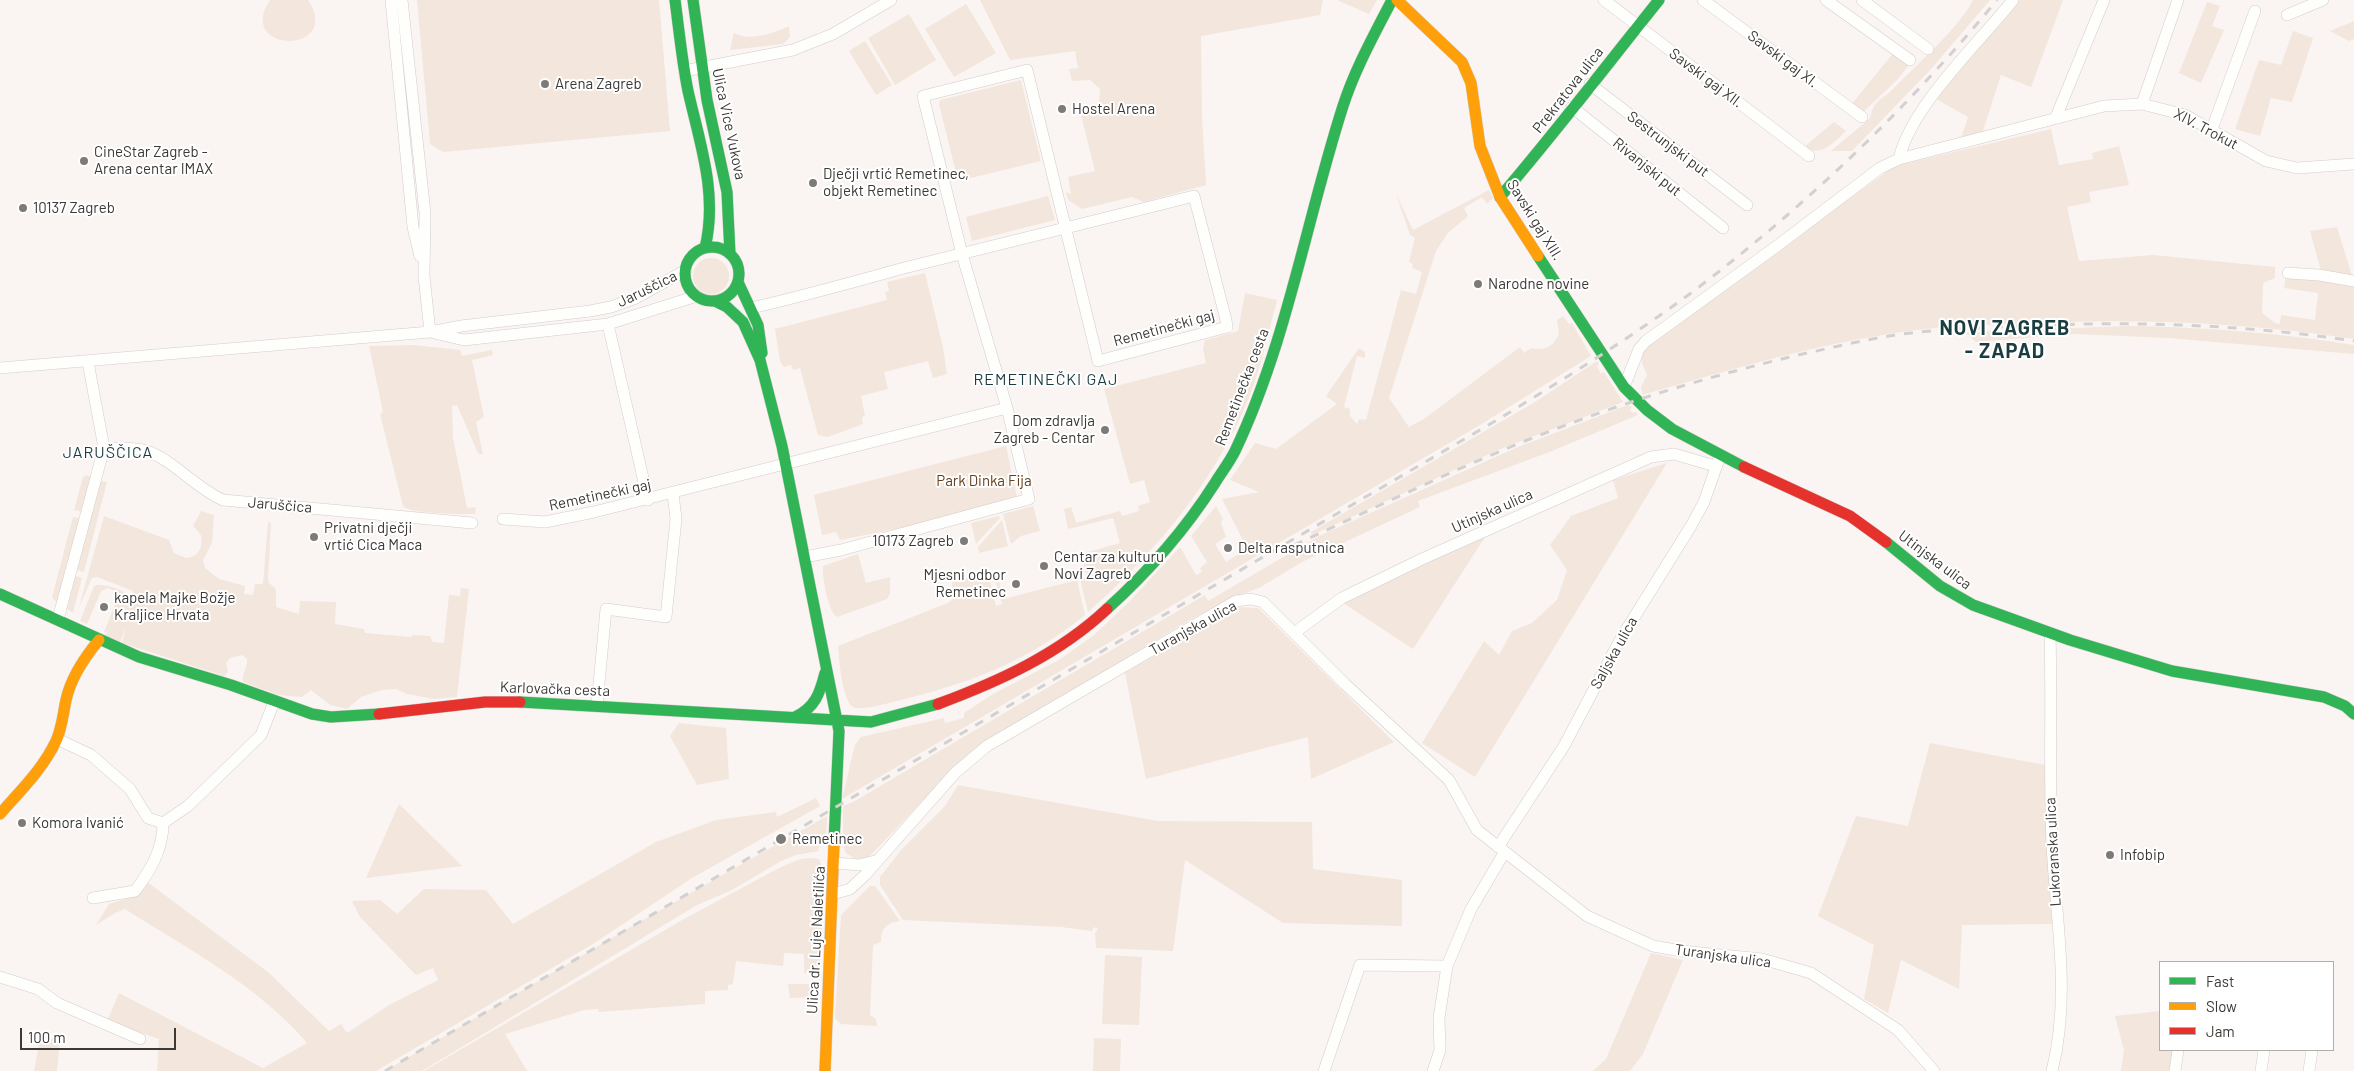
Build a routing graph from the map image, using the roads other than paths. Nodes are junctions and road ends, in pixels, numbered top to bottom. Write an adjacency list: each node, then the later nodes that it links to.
1 (391, 0): 42 (street)
2 (402, 0): 42 (street)
3 (674, 0): 23 (street, Ulica Vice Vukova)
4 (693, 0): 22 (street, Ulica Vice Vukova)
5 (891, 0): 22 (street)
6 (1392, 0): 76 (street, Remetinečka cesta)
7 (1397, 0): 33 (street, Savski gaj XIII.)
8 (1604, 0): 19 (street, Savski gaj XII.)
9 (1659, 0): 19 (street, Prekratova ulica)
10 (1703, 0): 27 (street, Savski gaj XI.)
11 (1826, 0): 21 (street)
12 (1862, 0): 20 (street)
13 (2013, 0): 31 (street)
14 (2104, 0): 28 (street)
15 (2178, 0): 25 (street)
16 (2322, 0): 18 (street)
17 (2255, 11): 29 (street)
18 (2287, 15)
19 (1639, 27): 24 (street, Prekratova ulica); 30 (street, Savski gaj XII.)
20 (1928, 49)
21 (1910, 60)
22 (702, 67): 23 (street); 38 (street, Ulica Vice Vukova)
23 (684, 71): 37 (street, Ulica Vice Vukova)
24 (1590, 84): 26 (street, Prekratova ulica); 34 (street, Sestrunjski put)
25 (2142, 104): 28 (street, XIV. Trokut); 29 (street, XIV. Trokut)
26 (1572, 107): 33 (street, Prekratova ulica); 36 (street, Rivanjski put)
27 (1862, 117)
28 (2056, 117): 31 (street, XIV. Trokut)
29 (2212, 129): 32 (street, XIV. Trokut)
30 (1809, 156)
31 (1898, 158): 54 (street, XIV. Trokut)
32 (2354, 164)
33 (1500, 197): 50 (street, Savski gaj XIII.)
34 (1747, 204)
35 (1067, 228): 35 (street, Remetinečki gaj); 39 (street, Remetinečki gaj); 39 (street, Remetinečki gaj)
36 (1723, 228)
37 (705, 248): 38 (street); 40 (street)
38 (730, 254): 44 (street)
39 (962, 254): 47 (street, Remetinečki gaj); 55 (street, Remetinečki gaj)
40 (686, 270): 45 (street); 49 (street, Jaruščica)
41 (2288, 273): 43 (street)
42 (424, 276): 49 (street)
43 (2354, 281)
44 (738, 282): 46 (street); 47 (street)
45 (698, 296): 46 (street); 48 (street, Jaruščica)
46 (715, 301): 51 (street)
47 (751, 308): 51 (street)
48 (608, 324): 49 (street, Jaruščica); 61 (street, Jaruščica)
49 (430, 332): 52 (street, Jaruščica)
50 (1602, 354): 54 (street, Utinjska ulica)
51 (760, 360): 58 (street)
52 (88, 362): 53 (street, Jaruščica); 56 (street)
53 (0, 368)
54 (1624, 387): 57 (street, Utinjska ulica)
55 (1007, 408): 58 (street, Remetinečki gaj); 64 (street, Remetinečki gaj)
56 (104, 448): 63 (street, Jaruščica); 66 (street)
57 (1721, 455): 59 (street, Saljska ulica); 68 (street, Utinjska ulica)
58 (786, 465): 60 (street, Remetinečki gaj); 64 (street)
59 (1714, 466): 67 (street, Utinjska ulica); 80 (street, Saljska ulica)
60 (673, 494): 61 (street, Remetinečki gaj); 73 (street, Remetinečki gaj)
61 (648, 500): 62 (street, Remetinečki gaj)
62 (503, 519)
63 (472, 523)
64 (805, 557): 70 (street)
65 (0, 594): 66 (street, Karlovačka cesta)
66 (58, 619): 69 (street, Karlovačka cesta)
67 (1294, 633): 80 (street, Turanjska ulica); 81 (street, Turanjska ulica)
68 (2050, 633): 72 (street, Utinjska ulica); 95 (street, Lukoranska ulica)
69 (99, 640): 71 (street, Karlovačka cesta); 77 (street)
70 (827, 667): 75 (street); 76 (street)
71 (274, 702): 73 (street, Karlovačka cesta); 79 (street)
72 (2349, 703): 74 (street, Utinjska ulica)
73 (597, 705): 75 (street, Karlovačka cesta)
74 (2354, 714)
75 (795, 717): 76 (street, Karlovačka cesta)
76 (837, 721): 82 (street, Ulica dr. Luje Naletilića)
77 (57, 739): 78 (street); 79 (street)
78 (0, 814)
79 (163, 823): 84 (street)
80 (1501, 850): 85 (street); 94 (street, Turanjska ulica)
81 (875, 861): 82 (street); 83 (street, Turanjska ulica)
82 (835, 863): 83 (street, Ulica dr. Luje Naletilića)
83 (833, 894): 91 (street, Ulica dr. Luje Naletilića)
84 (93, 898)
85 (1447, 966): 92 (street); 93 (street)
86 (0, 977): 87 (street)
87 (140, 1039)
88 (2178, 1051): 96 (street)
89 (2264, 1051): 97 (street)
90 (2312, 1051): 98 (street)
91 (825, 1071)
92 (1324, 1071)
93 (1433, 1071)
94 (1934, 1071)
95 (2052, 1071)
96 (2175, 1071)
97 (2262, 1071)
98 (2310, 1071)

